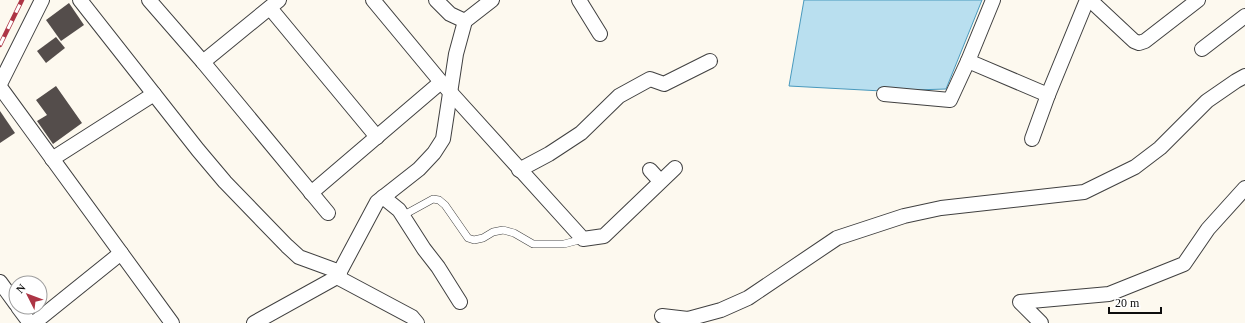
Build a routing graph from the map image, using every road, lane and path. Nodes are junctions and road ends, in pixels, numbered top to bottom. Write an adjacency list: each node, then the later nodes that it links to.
1 (42, 0): 20 (street)
2 (80, 0): 22 (street)
3 (149, 0): 18 (street)
4 (373, 0): 21 (street)
5 (436, 0): 13 (street)
6 (492, 0): 13 (street)
7 (579, 0): 14 (street)
8 (993, 0): 17 (street)
9 (1089, 0): 10 (street); 24 (street)
10 (1198, 0)
11 (276, 2): 18 (street); 25 (street)
12 (1245, 16): 15 (street)
13 (465, 21): 21 (street)
14 (600, 34)
15 (1202, 49)
16 (710, 61): 29 (street)
17 (968, 61): 23 (street); 24 (street)
18 (203, 62): 33 (street)
19 (1245, 76): 43 (street)
20 (0, 86): 27 (street)
21 (445, 88): 25 (street); 29 (street); 34 (street)
22 (154, 94): 27 (street); 39 (street)
23 (884, 94)
24 (1048, 95): 26 (street)
25 (377, 137): 33 (street)
26 (1032, 139)
27 (52, 159): 38 (street)
28 (675, 168): 31 (street)
29 (519, 170): 37 (street)
30 (650, 170): 31 (street)
31 (660, 181): 37 (street)
32 (1245, 188): 48 (street)
33 (311, 193): 35 (street)
34 (383, 197): 36 (street); 39 (street)
35 (328, 213)
36 (402, 216): 37 (lane); 42 (street)
37 (583, 239)
38 (121, 253): 44 (street); 45 (street)
39 (339, 274): 46 (street); 47 (street)
40 (0, 282): 41 (street)
41 (8, 293)
42 (460, 302)
43 (662, 316)
44 (34, 323)
45 (172, 323)
46 (254, 323)
47 (417, 323)
48 (1040, 323)

